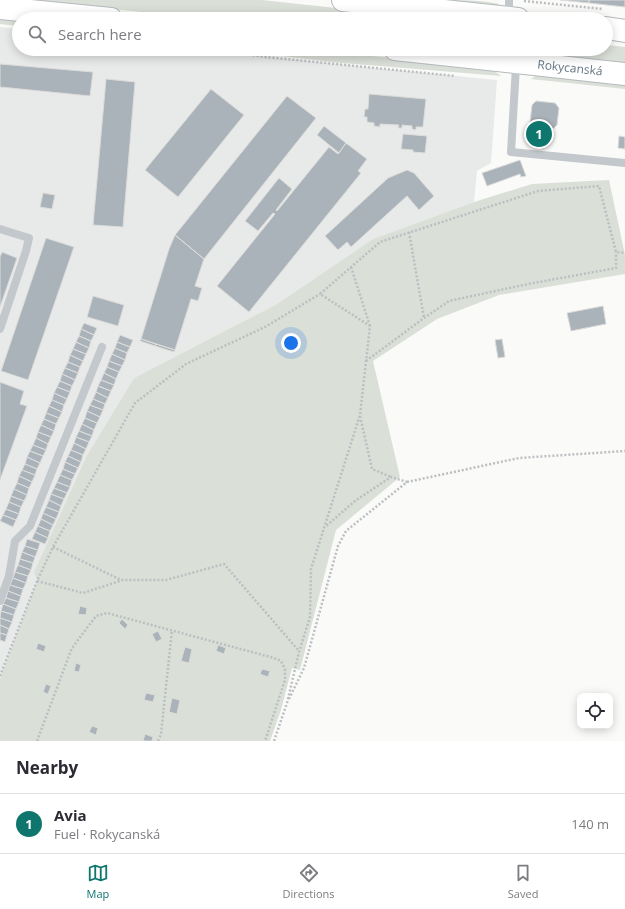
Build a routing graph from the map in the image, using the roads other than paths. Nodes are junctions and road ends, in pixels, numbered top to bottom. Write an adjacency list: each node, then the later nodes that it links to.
1 (343, 0): 3 (main road)
2 (0, 8): 4 (main road)
3 (513, 9)
4 (40, 12)
5 (613, 23): 6 (main road)
6 (625, 31)
7 (517, 56): 10 (lane)
8 (523, 56): 9 (main road, Rokycanská)
9 (625, 74)
10 (625, 162)
11 (0, 229): 12 (lane)
12 (0, 329)
13 (102, 347): 14 (lane)
14 (0, 601)

